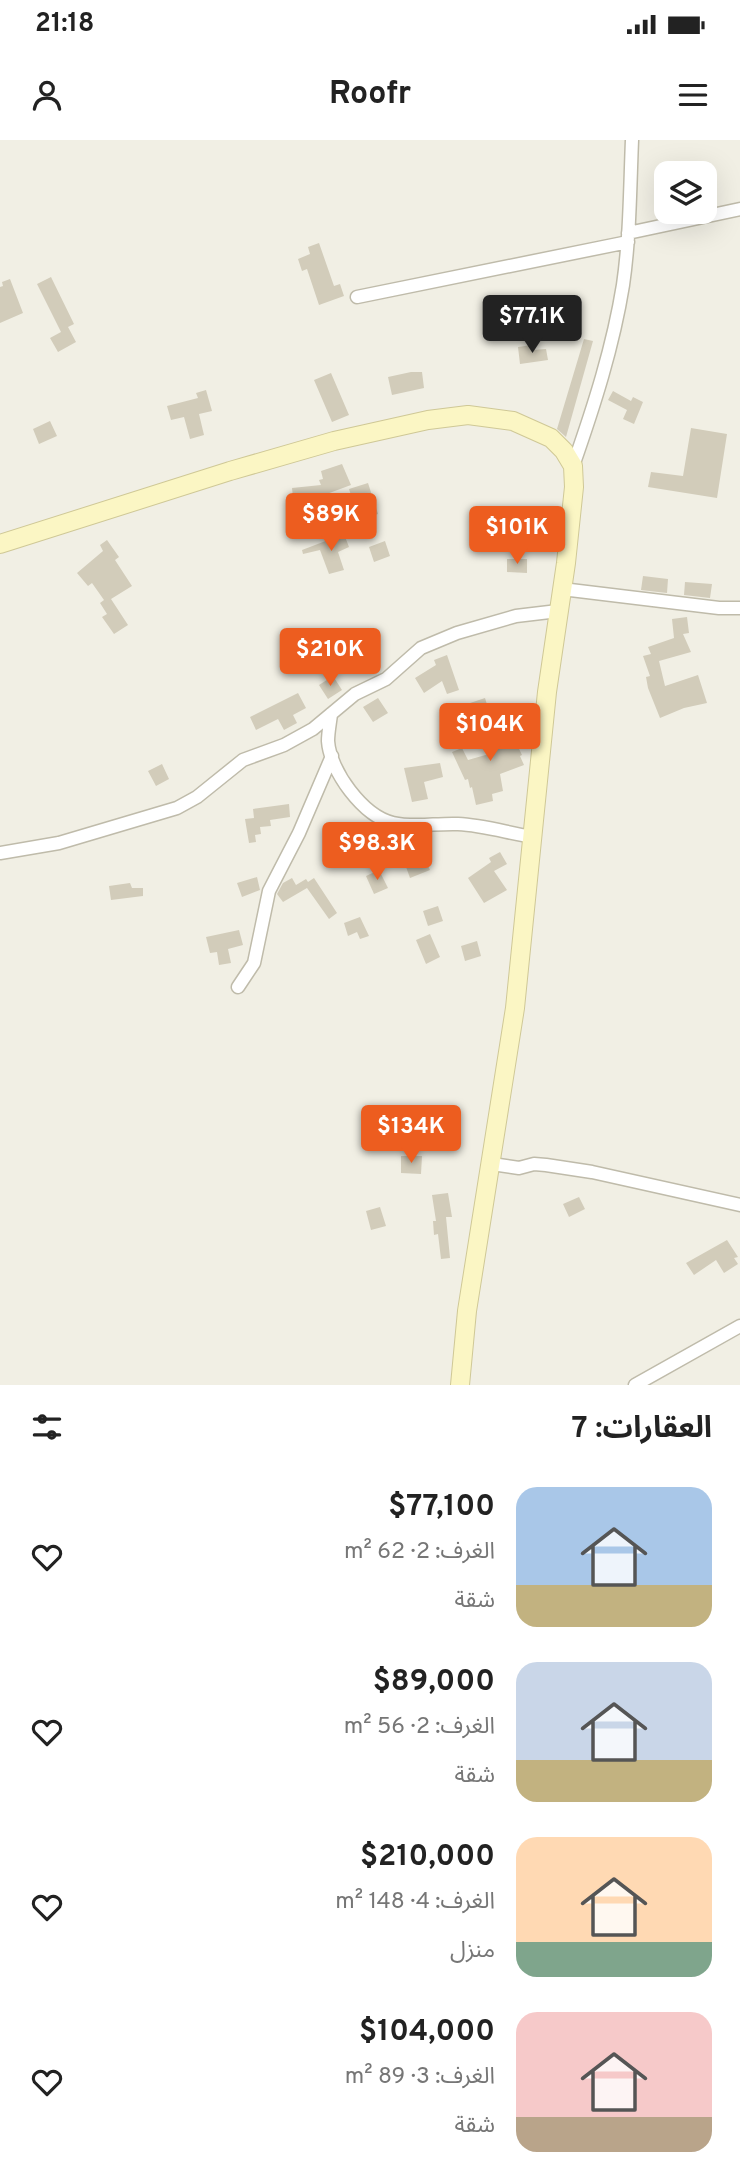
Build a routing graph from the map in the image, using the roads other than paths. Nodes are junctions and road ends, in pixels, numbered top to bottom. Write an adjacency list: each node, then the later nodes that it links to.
1 (632, 140): 3 (street)
2 (740, 209): 3 (street)
3 (628, 238): 4 (street); 5 (street)
4 (357, 297)
5 (573, 466): 6 (street); 7 (street)
6 (0, 544)
7 (562, 589): 8 (street); 9 (street)
8 (740, 608)
9 (558, 611): 10 (street); 12 (street)
10 (331, 714): 11 (street); 13 (street)
11 (332, 756): 12 (street); 14 (street)
12 (533, 837): 15 (street)
13 (0, 853)
14 (238, 987)
15 (492, 1164): 16 (street); 18 (street)
16 (740, 1205)
17 (740, 1326): 19 (street)
18 (460, 1385)
19 (635, 1385)

